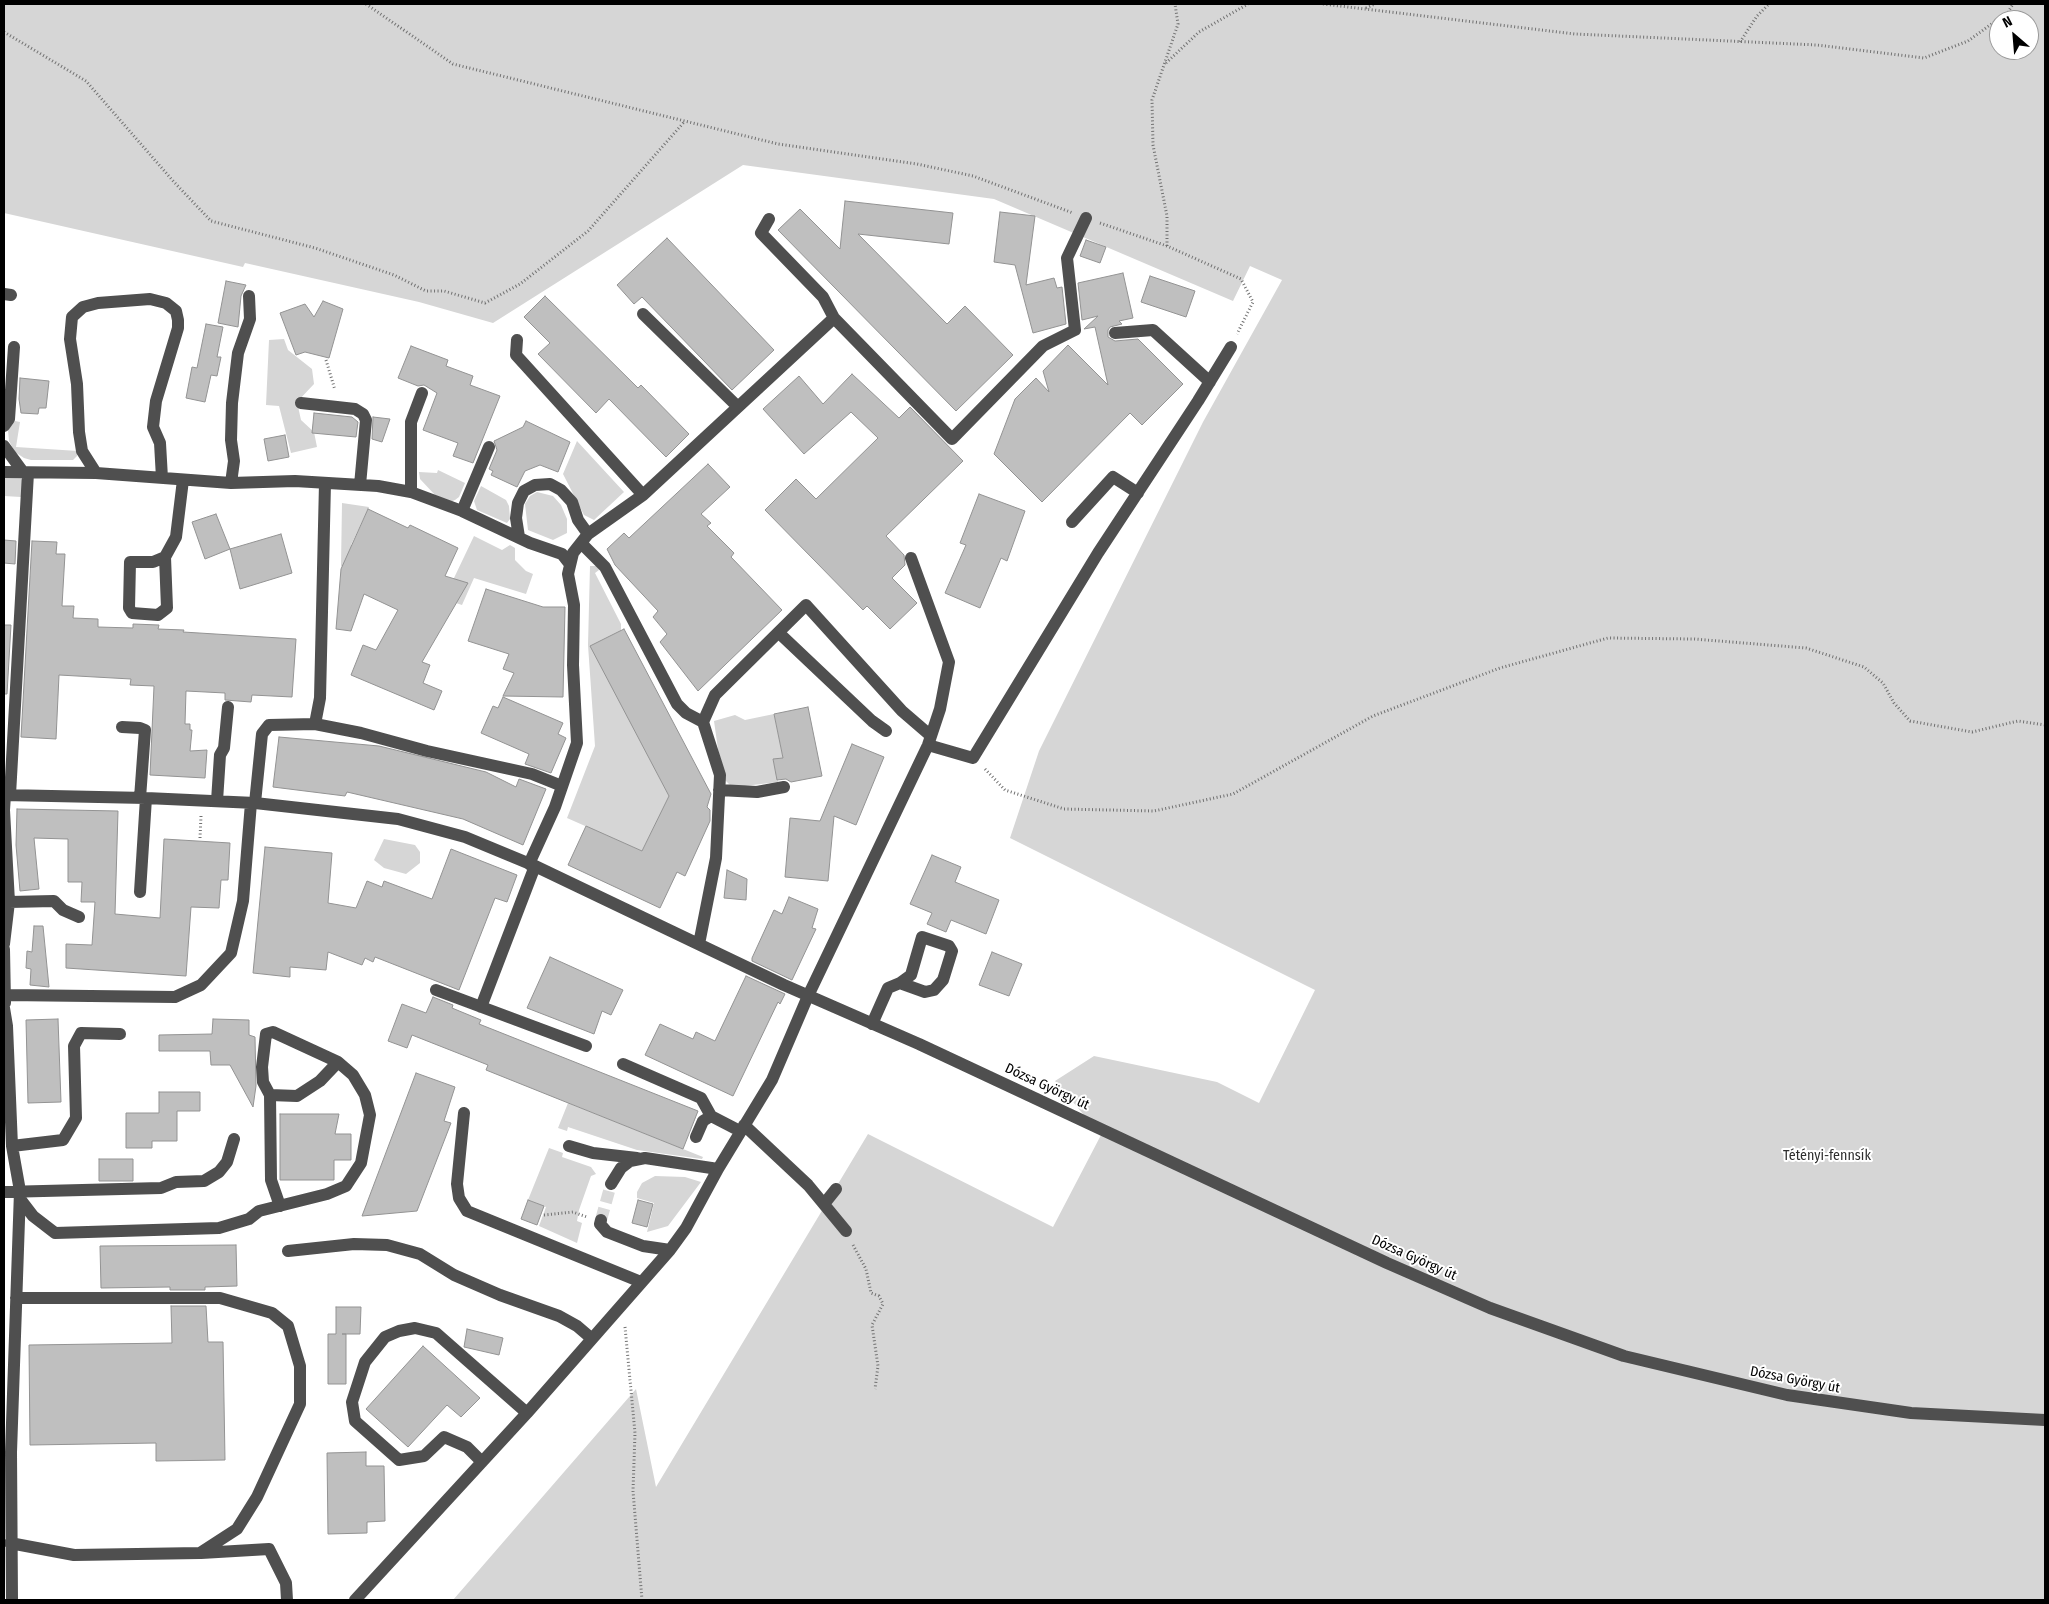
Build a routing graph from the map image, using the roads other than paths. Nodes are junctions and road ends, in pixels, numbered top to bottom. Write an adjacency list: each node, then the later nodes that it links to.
1 (1086, 218): 5 (street)
2 (769, 219): 5 (street)
3 (249, 296): 22 (street)
4 (643, 314): 13 (street)
5 (834, 318): 13 (street)
6 (1115, 334): 10 (street)
7 (517, 340): 27 (street)
8 (14, 347): 14 (street)
9 (1230, 347): 10 (street)
10 (1210, 382): 26 (street)
11 (422, 393): 25 (street)
12 (301, 403): 24 (street)
13 (738, 407): 27 (street)
14 (4, 426)
15 (4, 446): 18 (street)
16 (489, 448): 28 (street)
17 (4, 472): 18 (street)
18 (25, 473): 19 (street); 45 (street)
19 (96, 473): 20 (street); 20 (street)
20 (162, 478): 21 (street)
21 (183, 480): 22 (street); 32 (street)
22 (231, 483): 23 (street)
23 (325, 483): 24 (street); 38 (street)
24 (360, 485): 25 (street)
25 (410, 492): 28 (street)
26 (1138, 493): 29 (street); 41 (street)
27 (643, 495): 31 (street)
28 (462, 511): 30 (street)
29 (1072, 522)
30 (519, 538): 31 (street); 34 (street)
31 (584, 538): 34 (street); 37 (street)
32 (165, 557): 32 (street)
33 (911, 558): 41 (street)
34 (569, 563): 42 (street)
35 (779, 633): 37 (street); 40 (street); 41 (street)
36 (228, 708): 47 (street)
37 (703, 722): 44 (street)
38 (315, 724): 42 (street); 48 (street)
39 (122, 727): 46 (street)
40 (886, 731)
41 (929, 740): 60 (street)
42 (562, 786): 49 (street)
43 (784, 787): 44 (street)
44 (719, 790): 55 (street)
45 (6, 795): 46 (street, Dózsa György út); 51 (street)
46 (143, 798): 47 (street, Dózsa György út); 50 (street)
47 (217, 801): 48 (street, Dózsa György út)
48 (253, 803): 49 (street, Dózsa György út); 59 (street)
49 (532, 865): 55 (street, Dózsa György út); 61 (street)
50 (140, 892)
51 (9, 902): 52 (street); 53 (street)
52 (79, 917)
53 (4, 938): 54 (street)
54 (4, 944)
55 (699, 944): 60 (street, Dózsa György út)
56 (4, 949): 59 (street)
57 (900, 983): 57 (street); 63 (street)
58 (436, 990): 61 (street)
59 (6, 995): 62 (street)
60 (808, 996): 63 (street, Dózsa György út); 71 (street)
61 (481, 1007): 65 (street)
62 (4, 1008): 74 (street)
63 (872, 1024): 92 (street, Dózsa György út)
64 (120, 1034): 74 (street)
65 (586, 1046)
66 (338, 1062): 68 (street); 68 (street); 83 (street)
67 (623, 1064): 70 (street)
68 (270, 1095): 83 (street)
69 (464, 1114): 88 (street)
70 (711, 1116): 71 (street); 72 (street)
71 (742, 1128): 77 (street); 82 (street)
72 (696, 1137)
73 (234, 1139): 81 (street)
74 (12, 1146): 81 (street)
75 (569, 1146): 76 (street)
76 (644, 1158): 77 (street); 78 (street)
77 (718, 1169): 86 (street)
78 (612, 1184)
79 (836, 1189): 82 (street)
80 (4, 1192): 81 (street)
81 (20, 1195): 83 (street); 89 (street)
82 (824, 1204): 85 (street)
83 (280, 1206)
84 (601, 1220): 86 (street)
85 (846, 1231)
86 (670, 1250): 88 (street)
87 (288, 1251): 90 (street)
88 (640, 1282): 90 (street)
89 (16, 1298): 93 (street); 96 (street)
90 (591, 1338): 91 (street)
91 (527, 1413): 94 (street); 94 (street)
92 (2045, 1420)
93 (8, 1452): 95 (street)
94 (482, 1462): 100 (street)
95 (10, 1543): 96 (street); 97 (street)
96 (200, 1553): 99 (street)
97 (7, 1570): 98 (street)
98 (12, 1600)
99 (287, 1600)
100 (355, 1600)

